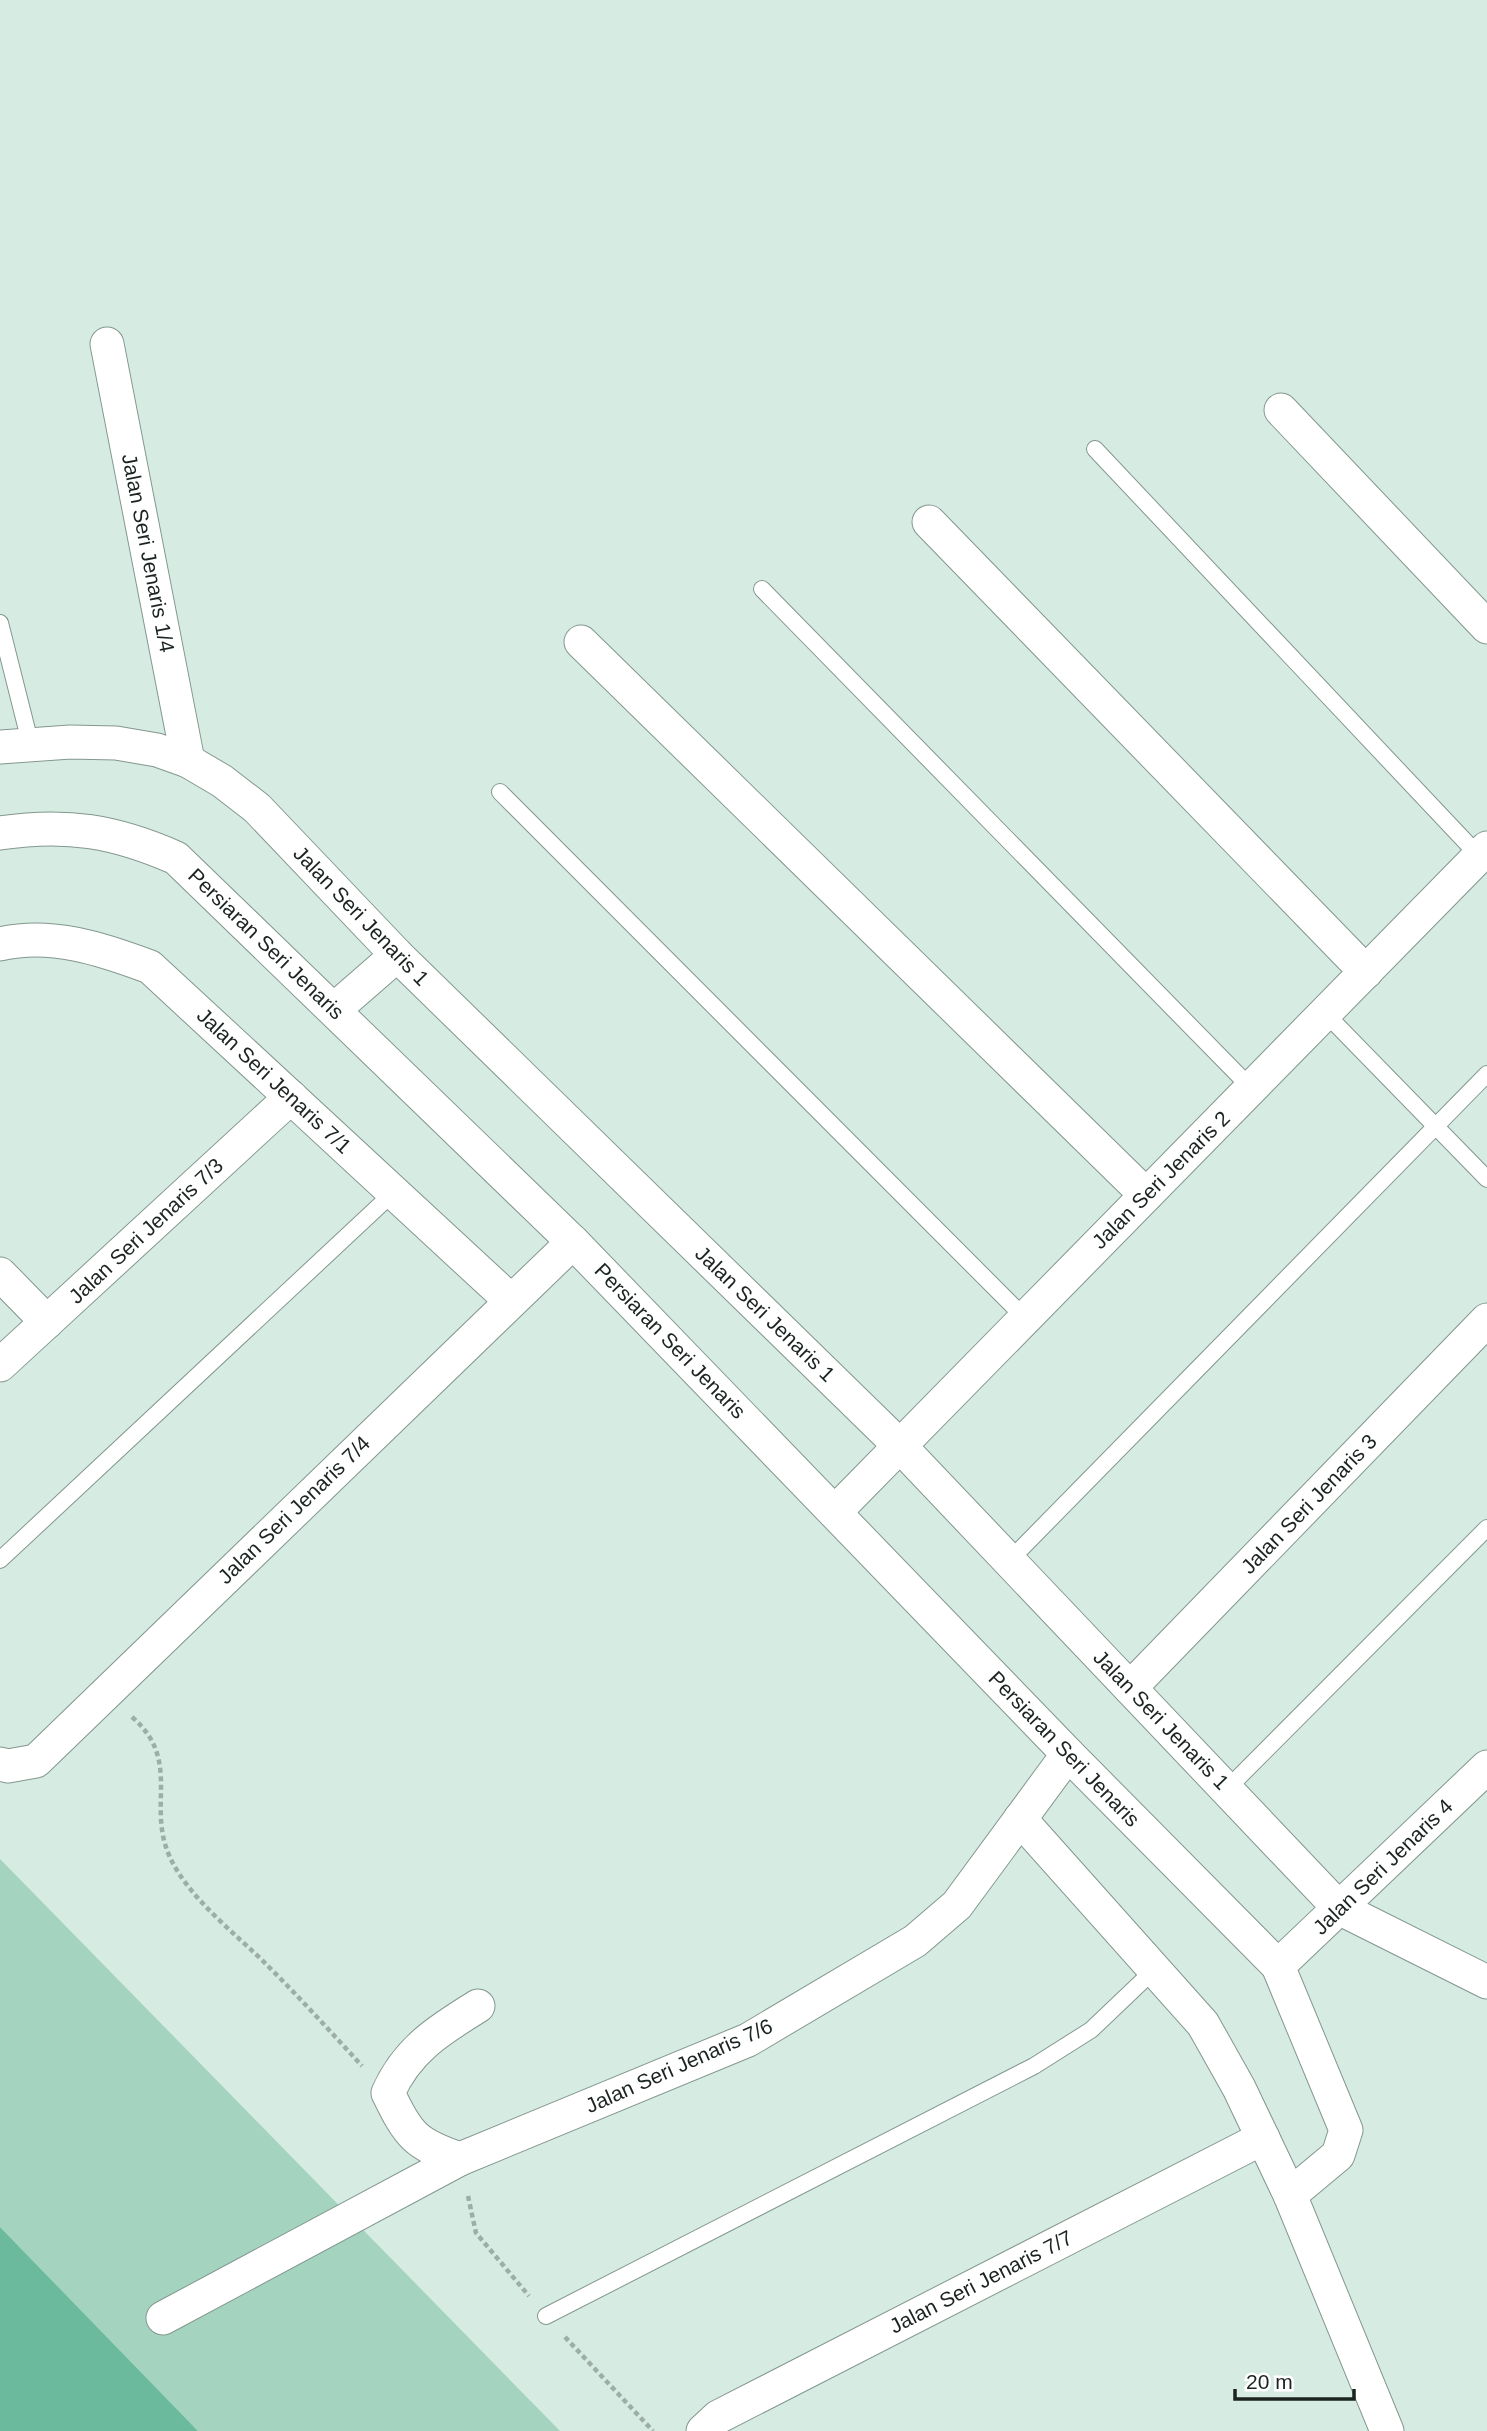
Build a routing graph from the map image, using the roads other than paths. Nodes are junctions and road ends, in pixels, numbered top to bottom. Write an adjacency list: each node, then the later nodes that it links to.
1 (107, 344): 10 (street, Jalan Seri Jenaris 1/4)
2 (1280, 410): 7 (street)
3 (1096, 449): 13 (lane)
4 (929, 522): 16 (street)
5 (762, 589): 20 (lane)
6 (0, 622): 9 (lane)
7 (1487, 627)
8 (581, 642): 25 (street)
9 (15, 745): 10 (street, Jalan Seri Jenaris 1)
10 (188, 761): 15 (street, Jalan Seri Jenaris 1)
11 (500, 792): 29 (lane)
12 (0, 833): 17 (street, Persiaran Seri Jenaris)
13 (1483, 852): 16 (street, Jalan Seri Jenaris 2)
14 (0, 944): 21 (street, Jalan Seri Jenaris 7/1)
15 (397, 955): 17 (street); 33 (street, Jalan Seri Jenaris 1)
16 (1366, 972): 18 (street, Jalan Seri Jenaris 2)
17 (335, 1009): 26 (street, Persiaran Seri Jenaris)
18 (1325, 1013): 20 (street, Jalan Seri Jenaris 2); 22 (lane)
19 (1487, 1074): 22 (lane)
20 (1251, 1088): 25 (street, Jalan Seri Jenaris 2)
21 (292, 1097): 24 (street, Jalan Seri Jenaris 7/1); 31 (street, Jalan Seri Jenaris 7/3)
22 (1436, 1127): 23 (lane); 37 (lane)
23 (1487, 1179)
24 (394, 1192): 28 (street, Jalan Seri Jenaris 7/1); 36 (lane)
25 (1146, 1195): 29 (street, Jalan Seri Jenaris 2)
26 (573, 1242): 28 (street, Jalan Seri Jenaris 7/4); 34 (street, Persiaran Seri Jenaris)
27 (0, 1274): 31 (street)
28 (510, 1300): 40 (street, Jalan Seri Jenaris 7/4)
29 (1025, 1318): 33 (street, Jalan Seri Jenaris 2)
30 (1487, 1320): 38 (street, Jalan Seri Jenaris 3)
31 (47, 1322): 32 (street, Jalan Seri Jenaris 7/3)
32 (0, 1364)
33 (900, 1446): 34 (street, Jalan Seri Jenaris 2); 37 (street, Jalan Seri Jenaris 1)
34 (835, 1512): 39 (street, Persiaran Seri Jenaris)
35 (1487, 1528): 42 (lane)
36 (0, 1560)
37 (1009, 1561): 38 (street, Jalan Seri Jenaris 1)
38 (1130, 1688): 42 (street, Jalan Seri Jenaris 1)
39 (1068, 1754): 43 (street, Jalan Seri Jenaris 7/6); 45 (street, Persiaran Seri Jenaris)
40 (4, 1765)
41 (1487, 1767): 44 (street, Jalan Seri Jenaris 4)
42 (1227, 1789): 44 (street, Jalan Seri Jenaris 1)
43 (1020, 1819): 46 (street); 50 (street, Jalan Seri Jenaris 7/6)
44 (1339, 1908): 45 (street, Jalan Seri Jenaris 4); 47 (street, Jalan Seri Jenaris 1)
45 (1278, 1966): 51 (street)
46 (1154, 1970): 49 (street); 52 (lane)
47 (1487, 1982)
48 (478, 2006): 50 (street)
49 (1263, 2138): 51 (street); 54 (street, Jalan Seri Jenaris 7/7)
50 (460, 2159): 53 (street, Jalan Seri Jenaris 7/6)
51 (1290, 2195): 55 (street)
52 (545, 2316)
53 (163, 2318)
54 (703, 2431)
55 (1387, 2431)

